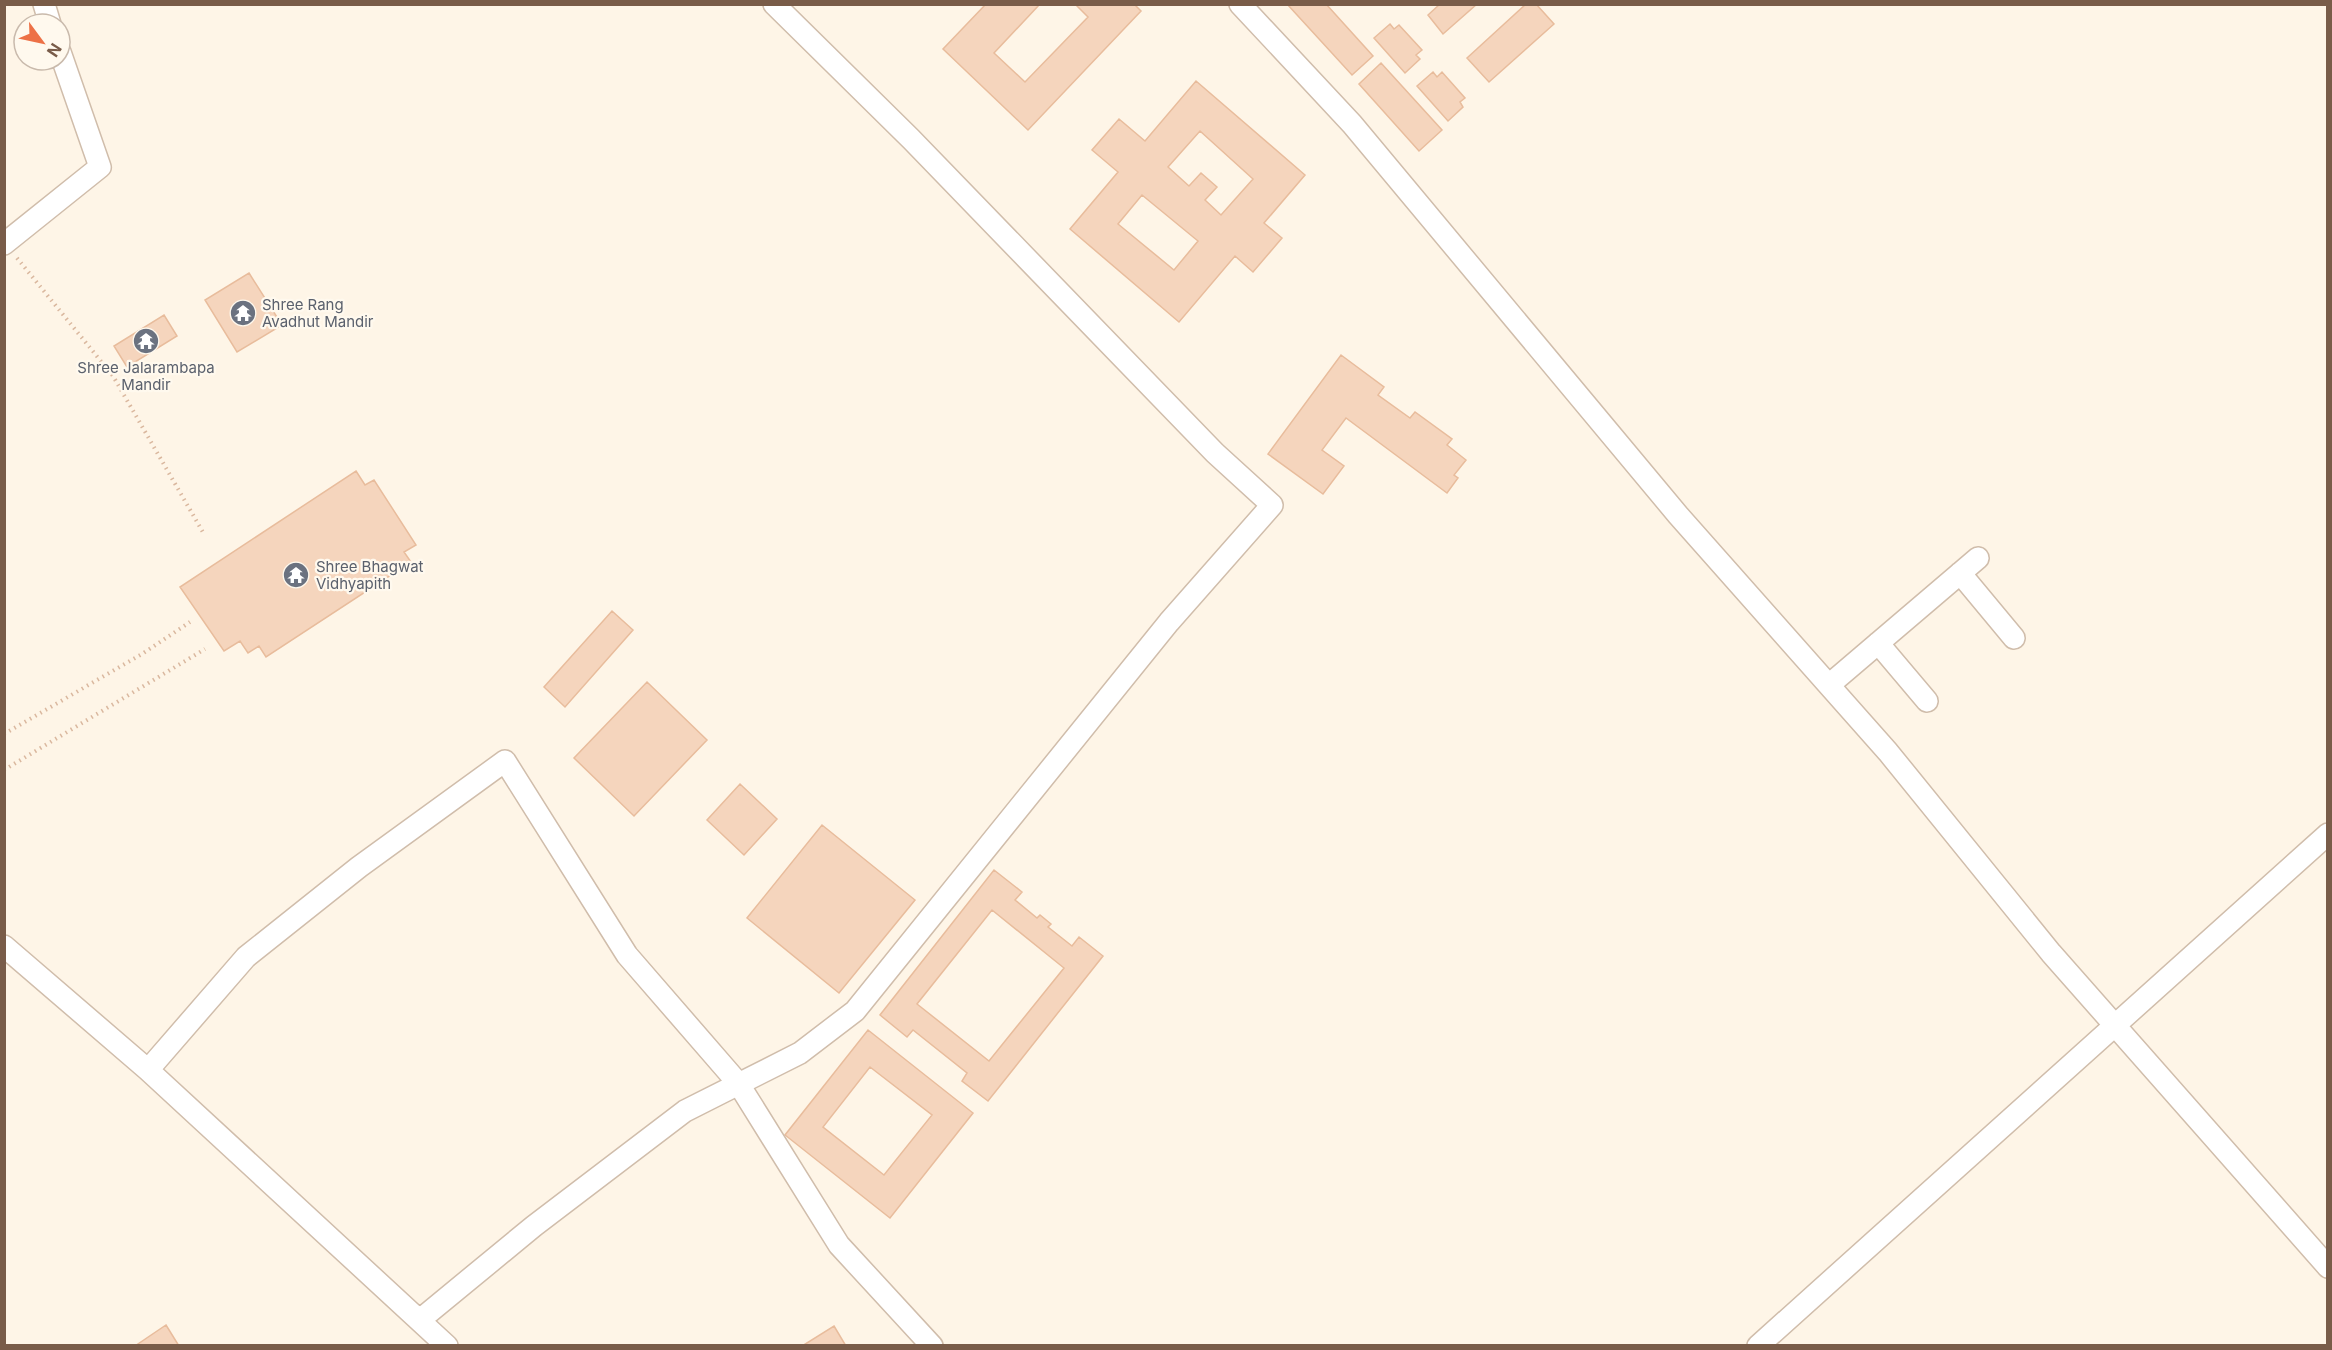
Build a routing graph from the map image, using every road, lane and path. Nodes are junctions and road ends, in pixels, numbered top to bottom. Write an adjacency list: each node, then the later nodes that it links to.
1 (774, 4): 20 (street)
2 (1240, 4): 12 (street)
3 (67, 72): 4 (street)
4 (5, 243): 5 (path)
5 (204, 534)
6 (1978, 558): 7 (street)
7 (1960, 573): 9 (street); 10 (street)
8 (190, 622): 14 (path)
9 (2014, 638)
10 (1878, 643): 12 (street); 13 (street)
11 (205, 649): 15 (path)
12 (1829, 685): 18 (street)
13 (1927, 701)
14 (4, 734)
15 (4, 770)
16 (2328, 834): 18 (street)
17 (4, 946): 19 (street)
18 (2115, 1026): 21 (street); 25 (street)
19 (148, 1070): 20 (street); 22 (street)
20 (738, 1083): 22 (street); 24 (street)
21 (2328, 1267)
22 (421, 1319): 23 (street)
23 (447, 1346)
24 (932, 1346)
25 (1758, 1346)

